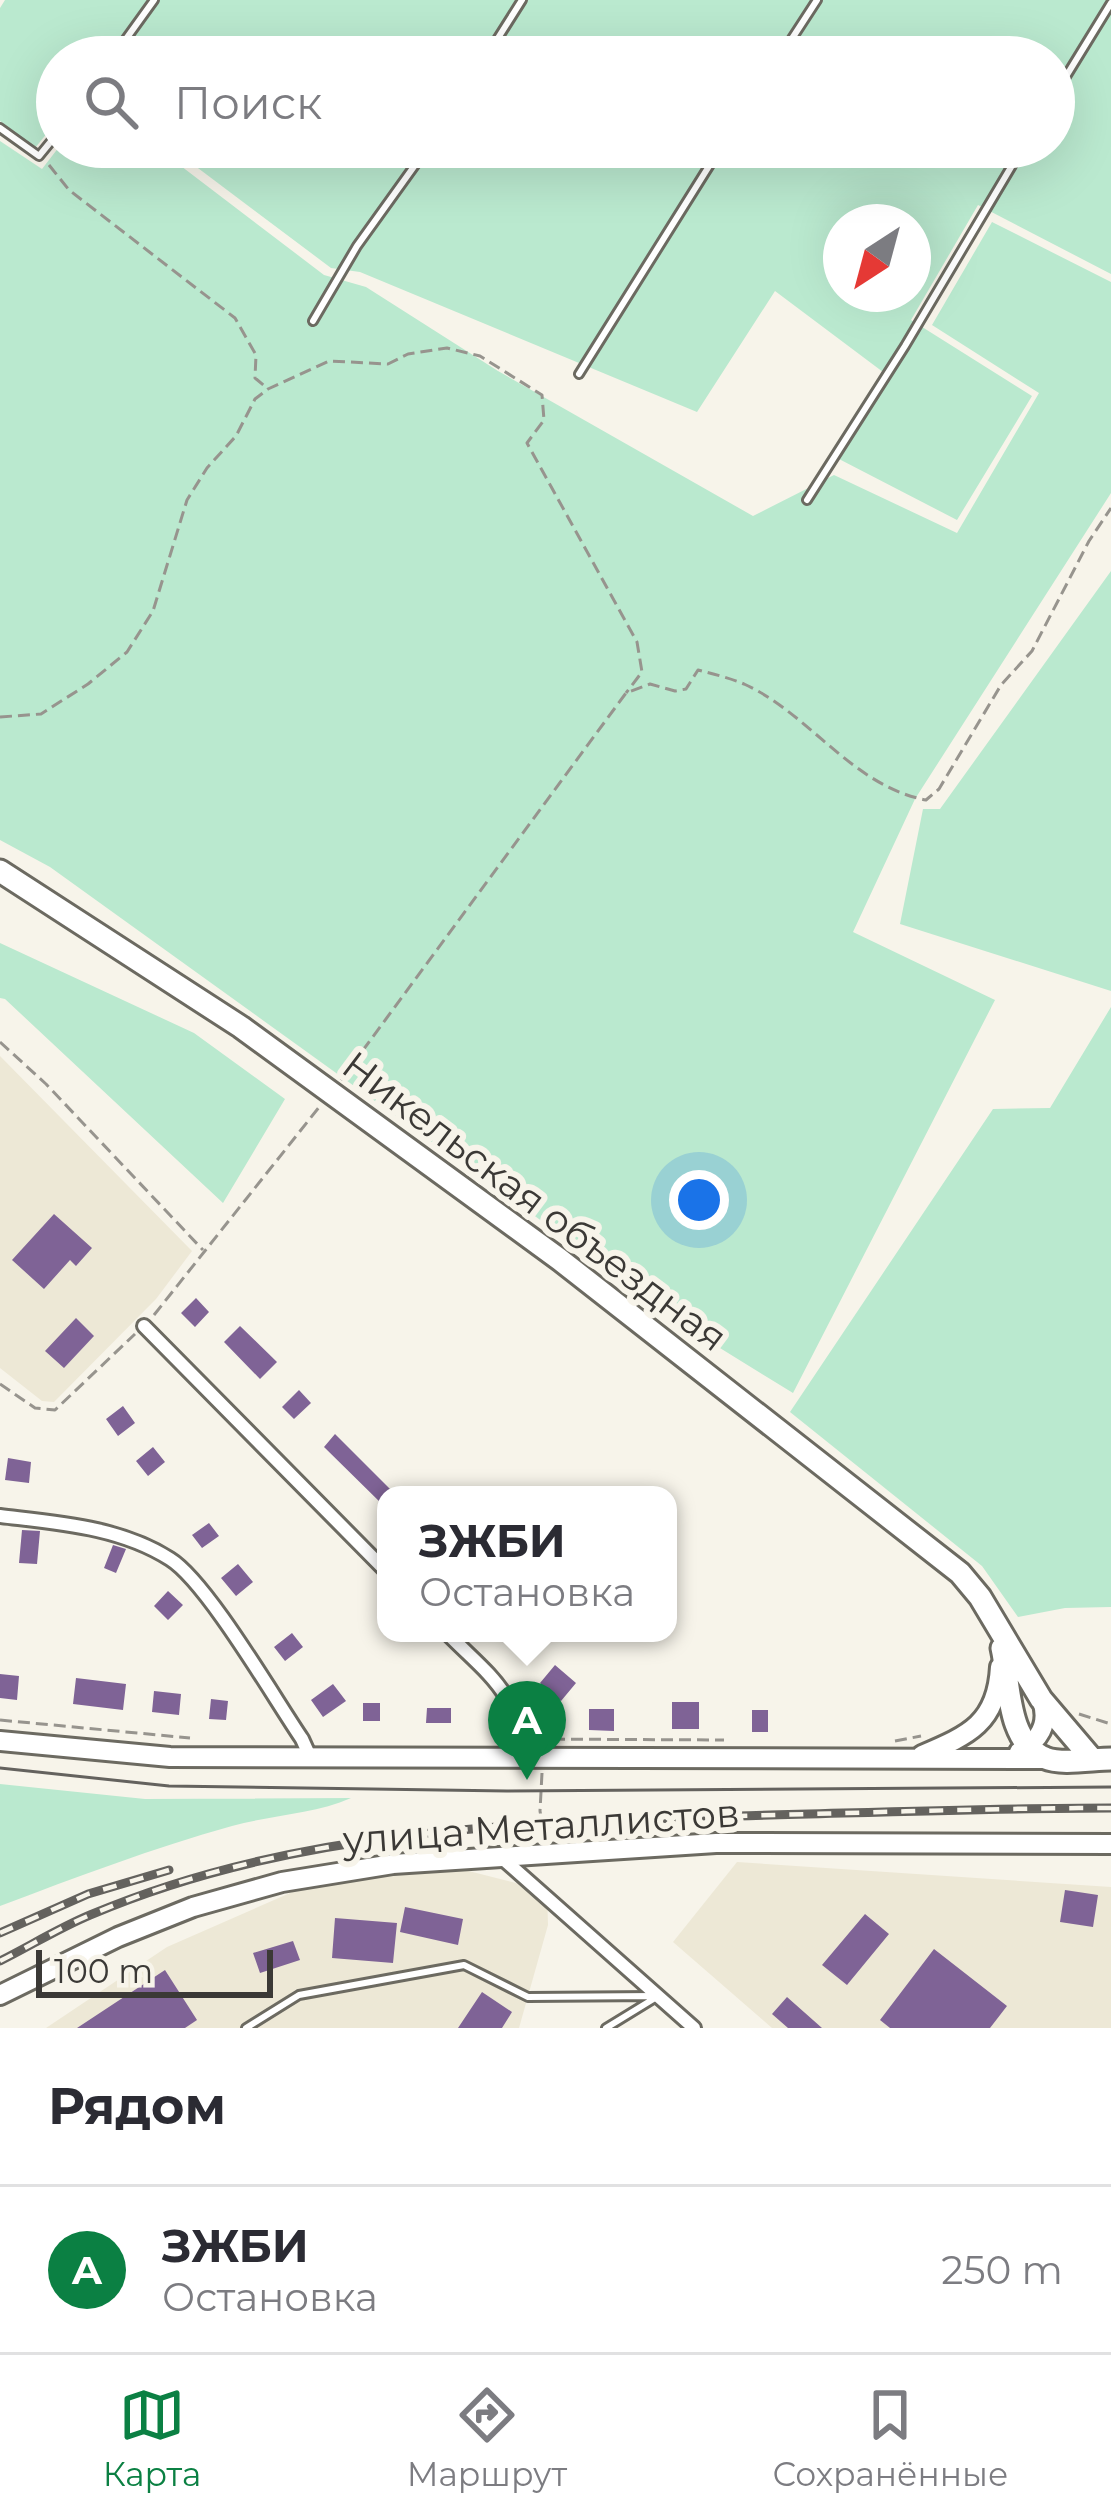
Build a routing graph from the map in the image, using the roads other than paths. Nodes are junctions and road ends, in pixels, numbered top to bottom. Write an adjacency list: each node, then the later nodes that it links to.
1 (154, 0): 5 (lane)
2 (522, 0): 6 (lane)
3 (817, 0): 7 (lane)
4 (1111, 3): 8 (lane)
5 (128, 36)
6 (499, 36)
7 (794, 36)
8 (1075, 62)
9 (0, 128): 10 (lane)
10 (36, 154)
11 (413, 168): 14 (lane)
12 (709, 168): 15 (lane)
13 (1011, 168): 16 (lane)
14 (313, 321)
15 (579, 374)
16 (806, 500)
17 (0, 872): 21 (main road, Никельская объездная)
18 (144, 1326): 20 (street)
19 (0, 1516): 27 (street)
20 (377, 1562)
21 (999, 1632): 23 (main road, Никельская объездная); 26 (main road); 28 (main road)
22 (456, 1642): 25 (street)
23 (1041, 1699): 26 (main road); 29 (main road, Никельская объездная)
24 (0, 1741): 27 (main road)
25 (520, 1748): 27 (main road); 28 (main road)
26 (1038, 1752): 28 (main road); 29 (main road)
27 (311, 1759)
28 (912, 1759)
29 (1102, 1759)
30 (1111, 1844): 31 (main road, улица Металлистов)
31 (502, 1858): 32 (main road, улица Металлистов); 33 (street)
32 (0, 1995)
33 (658, 1996): 34 (lane); 35 (lane); 36 (street)
34 (249, 2027)
35 (606, 2028)
36 (694, 2028)

